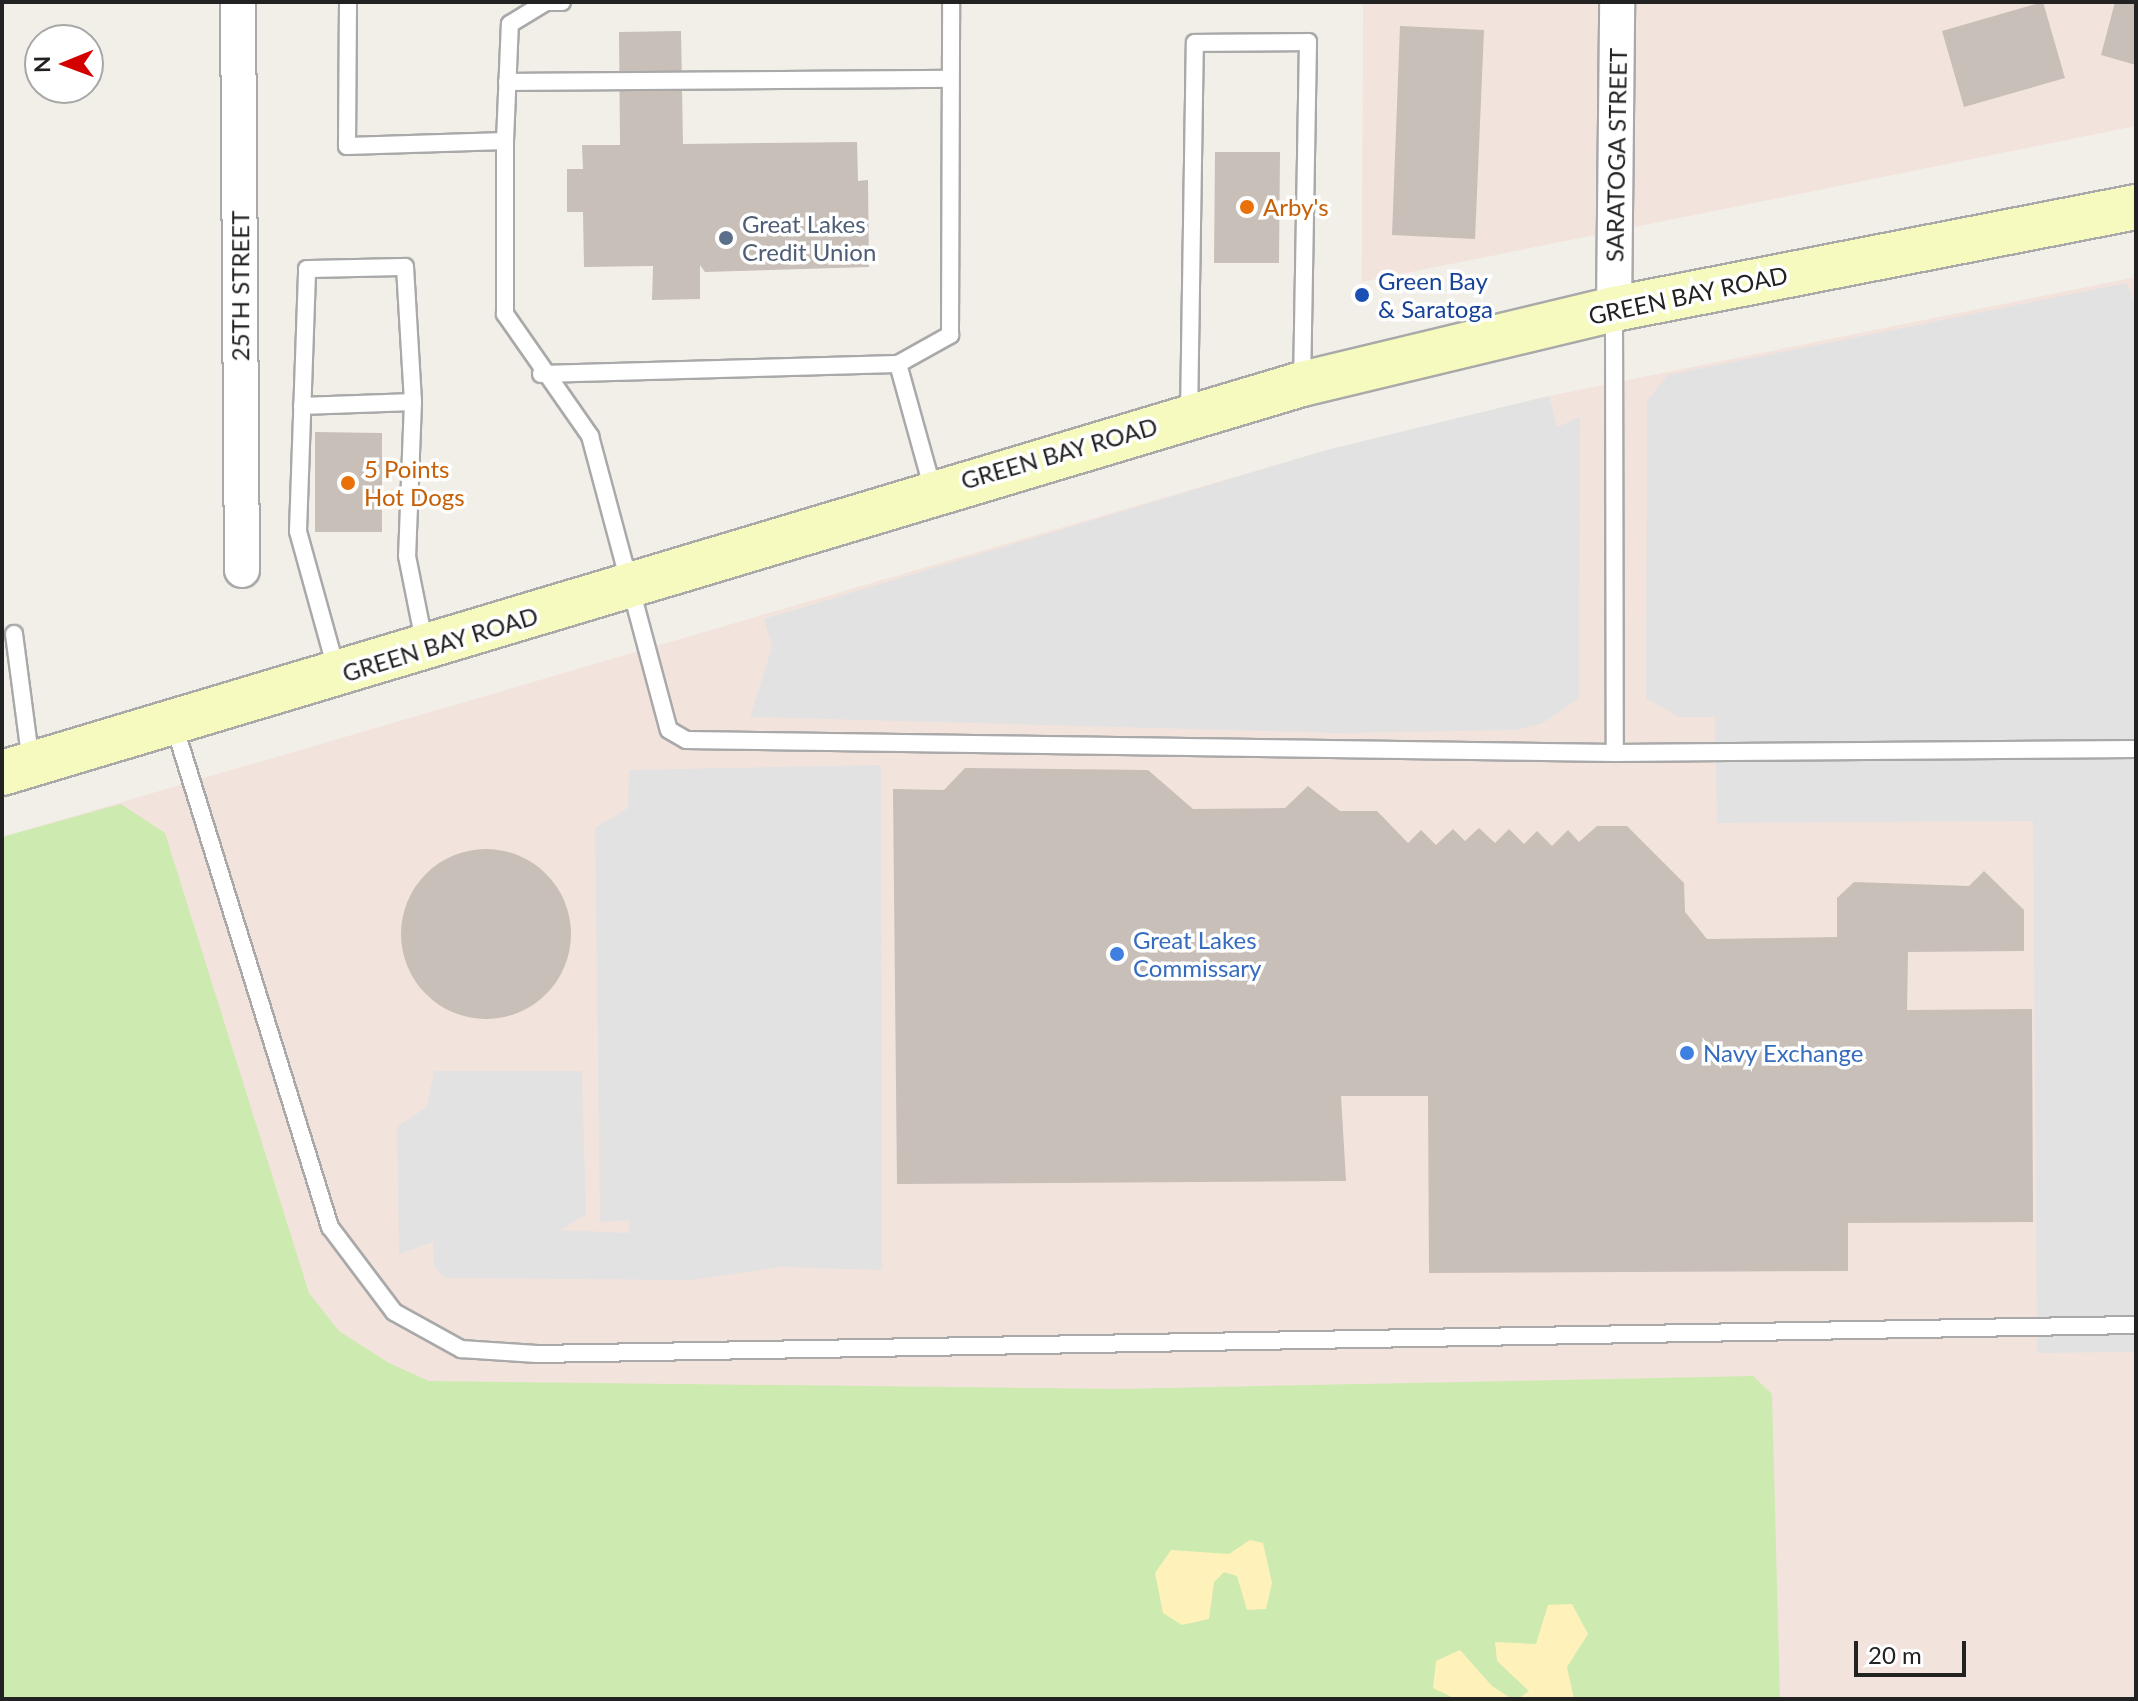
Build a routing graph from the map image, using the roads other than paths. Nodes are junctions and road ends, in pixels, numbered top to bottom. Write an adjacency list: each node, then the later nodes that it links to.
1 (238, 2): 18 (street, 25TH STREET)
2 (348, 2): 8 (lane)
3 (562, 2): 7 (lane)
4 (951, 2): 6 (lane)
5 (1617, 2): 10 (street, SARATOGA STREET)
6 (950, 79): 7 (lane); 11 (lane)
7 (507, 82): 8 (lane)
8 (505, 141): 12 (lane)
9 (2136, 207): 10 (main road, GREEN BAY ROAD)
10 (1614, 309): 13 (main road, GREEN BAY ROAD); 25 (lane)
11 (898, 364): 12 (lane); 17 (lane)
12 (541, 374): 19 (lane)
13 (1302, 384): 16 (main road, GREEN BAY ROAD); 16 (lane)
14 (413, 402): 15 (lane); 15 (lane); 21 (lane)
15 (302, 406): 22 (lane)
16 (1189, 415): 17 (main road, GREEN BAY ROAD)
17 (933, 490): 19 (main road, GREEN BAY ROAD)
18 (242, 570)
19 (633, 584): 21 (main road, GREEN BAY ROAD); 25 (lane)
20 (14, 634): 26 (lane)
21 (426, 648): 22 (main road, GREEN BAY ROAD)
22 (338, 675): 23 (main road, GREEN BAY ROAD)
23 (174, 723): 26 (main road, GREEN BAY ROAD); 27 (lane)
24 (2136, 749): 25 (lane)
25 (1615, 753)
26 (17, 769)
27 (2136, 1325)

